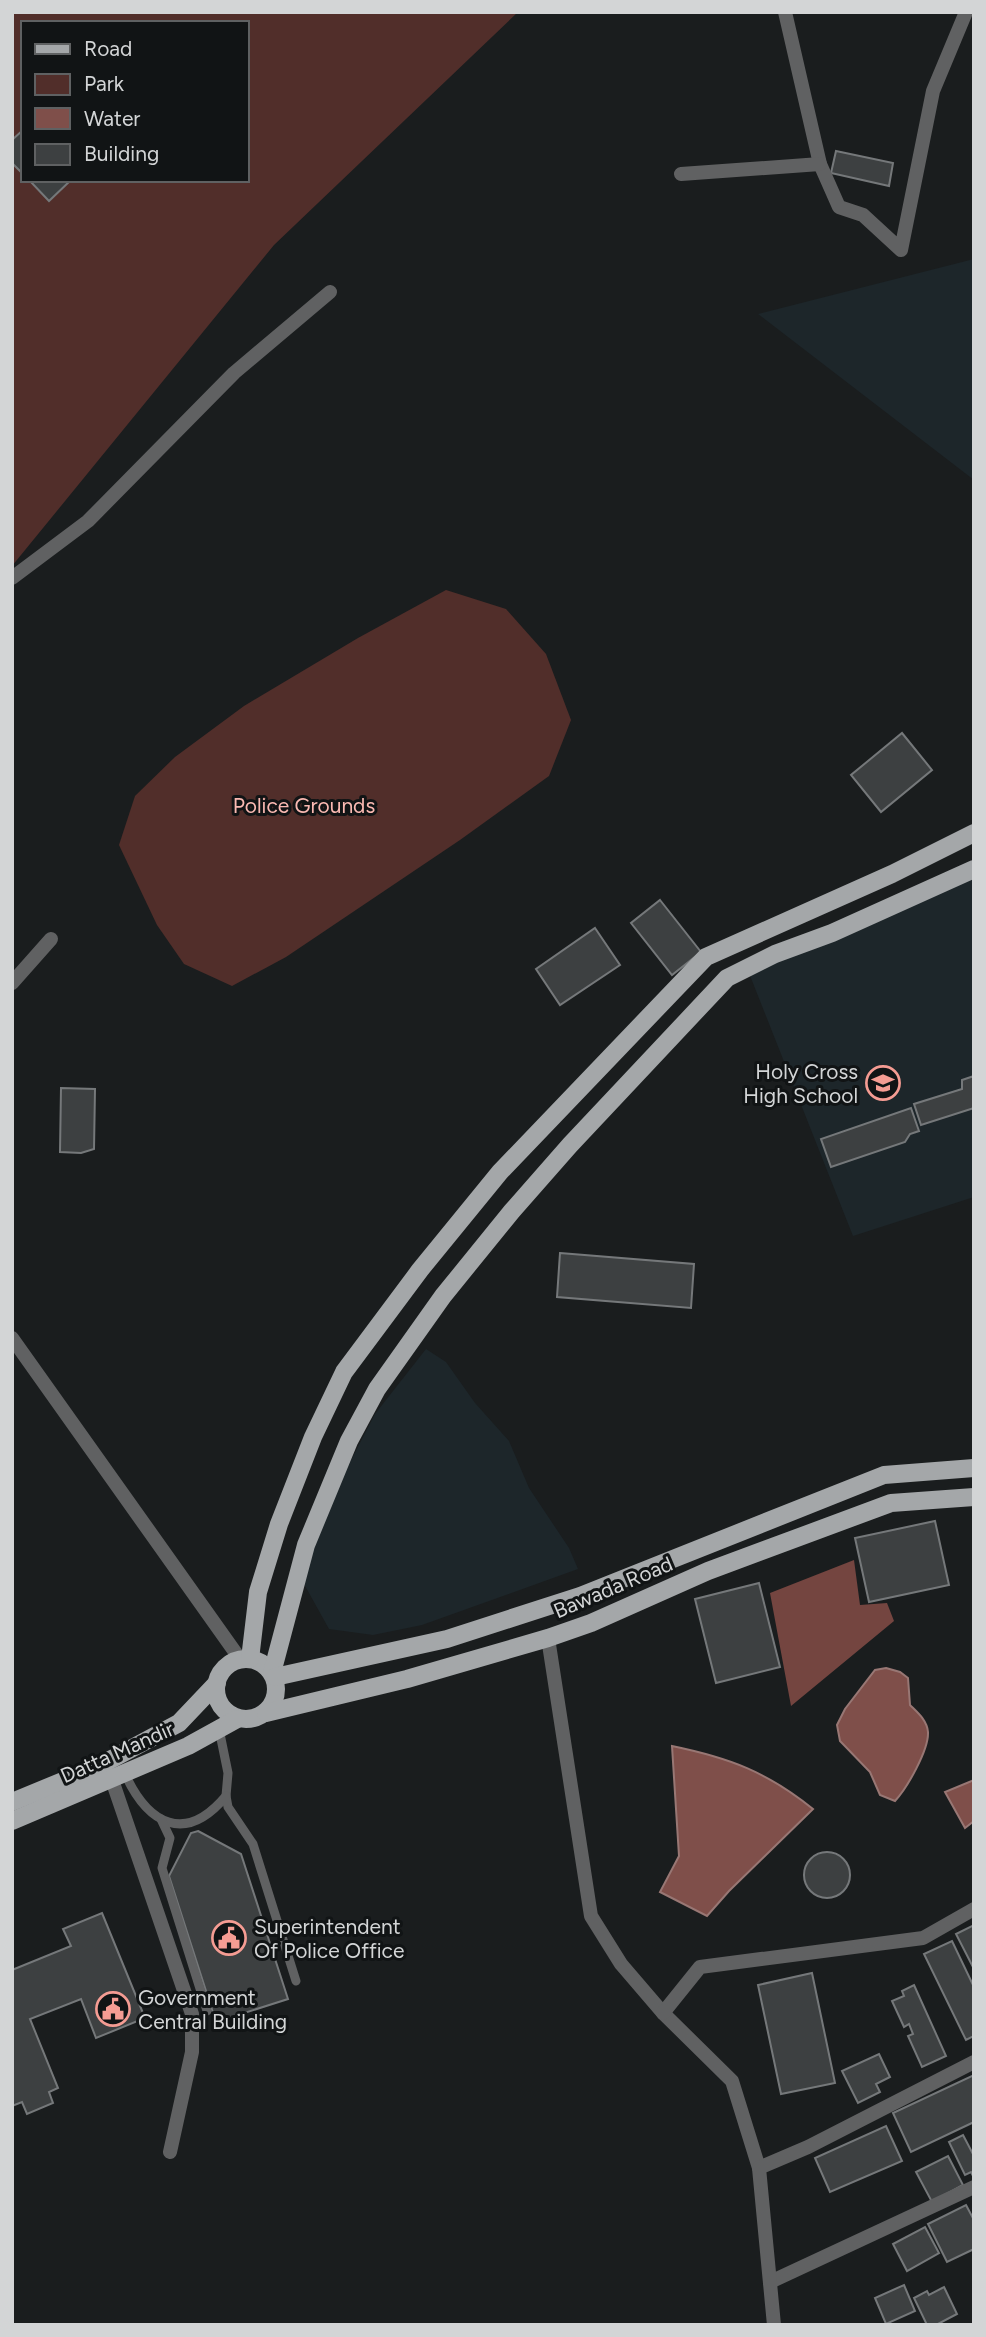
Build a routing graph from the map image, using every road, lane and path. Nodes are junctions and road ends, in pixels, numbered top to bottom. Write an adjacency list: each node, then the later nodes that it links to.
1 (785, 12): 3 (street)
2 (966, 12): 3 (street)
3 (820, 164): 4 (street)
4 (681, 174)
5 (330, 292): 6 (street)
6 (12, 578)
7 (974, 833): 10 (main road)
8 (974, 869): 11 (main road)
9 (51, 939): 12 (street)
10 (706, 957): 11 (main road); 17 (main road)
11 (727, 978): 18 (main road)
12 (12, 983)
13 (12, 1338): 17 (street)
14 (974, 1468): 18 (main road)
15 (974, 1497): 16 (main road, Bawada Road)
16 (548, 1639): 20 (main road, Bawada Road); 31 (street)
17 (245, 1659): 18 (main road); 19 (main road)
18 (274, 1675): 20 (main road)
19 (217, 1684): 21 (main road); 25 (main road)
20 (266, 1713): 21 (main road)
21 (237, 1719): 22 (main road, Datta Mandir)
22 (219, 1729): 23 (main road, Datta Mandir); 24 (lane)
23 (118, 1777): 26 (lane); 27 (main road, Datta Mandir); 33 (street)
24 (226, 1796): 26 (lane); 29 (lane)
25 (12, 1802)
26 (161, 1819): 30 (lane)
27 (12, 1821)
28 (974, 1909): 31 (street)
29 (296, 1981)
30 (207, 2011)
31 (663, 2013): 34 (street)
32 (974, 2062): 34 (street)
33 (170, 2152)
34 (758, 2168): 36 (street)
35 (974, 2187): 36 (street)
36 (770, 2282): 37 (street)
37 (774, 2325)

